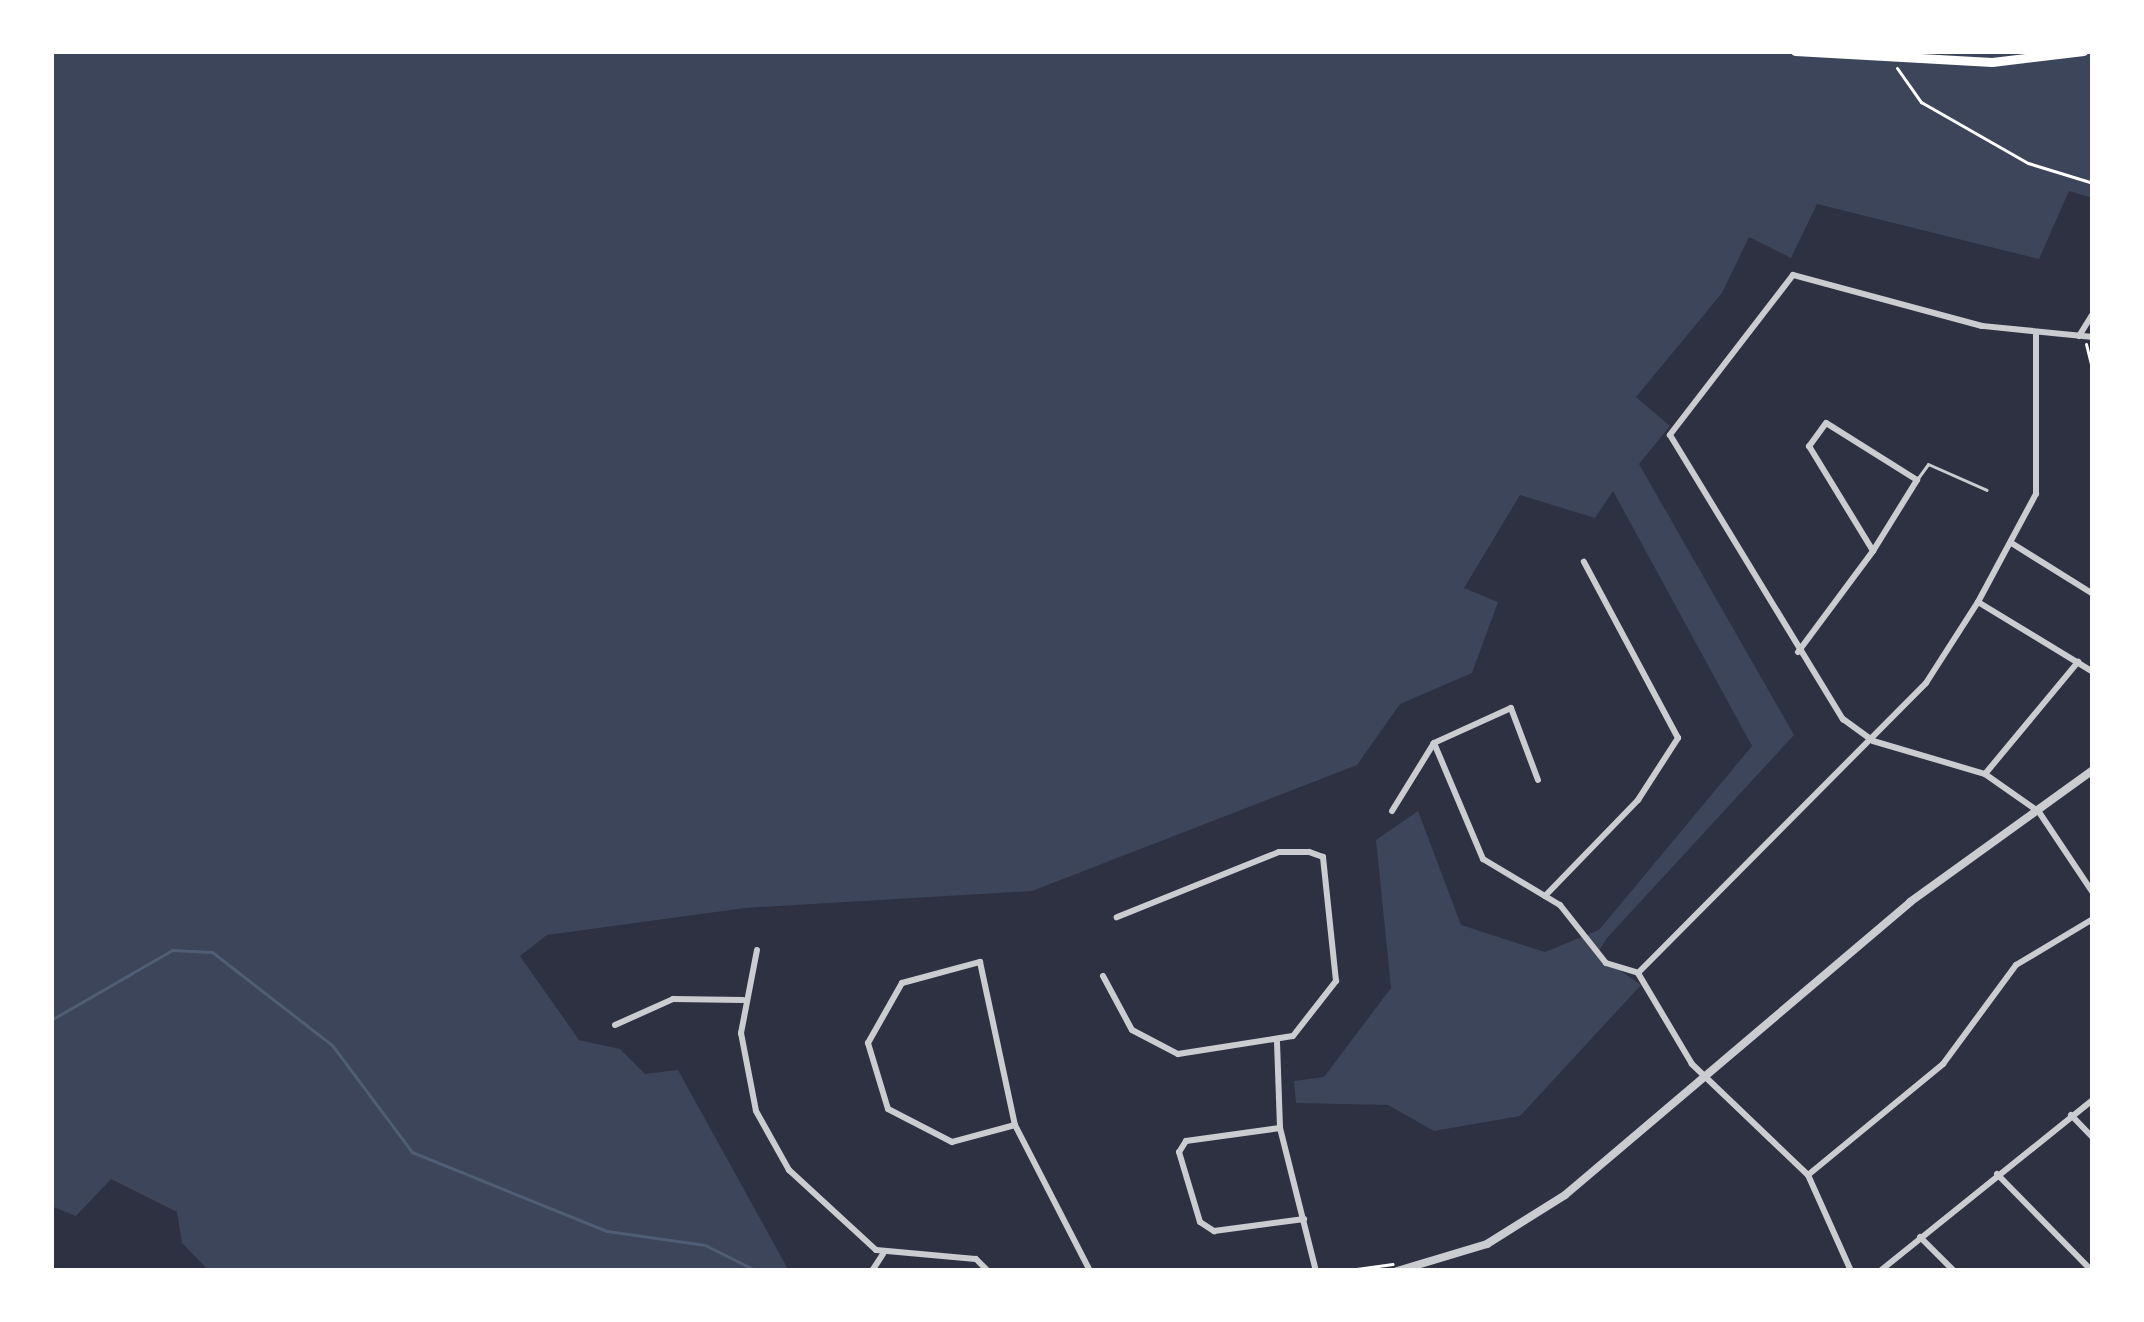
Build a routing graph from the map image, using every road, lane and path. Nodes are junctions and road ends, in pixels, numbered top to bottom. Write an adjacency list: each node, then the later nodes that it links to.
1 (1796, 51): 2 (main road)
2 (2083, 51)
3 (1897, 68): 4 (path)
4 (2093, 183)
5 (2093, 314): 7 (street)
6 (2036, 334): 7 (street); 11 (street); 16 (street)
7 (2085, 337): 8 (path)
8 (2093, 372)
9 (1917, 480): 10 (lane); 12 (street); 12 (street)
10 (1987, 490)
11 (2013, 544): 14 (street); 15 (street)
12 (1873, 551): 16 (street)
13 (1584, 562): 27 (street)
14 (2093, 594)
15 (1978, 602): 17 (street); 19 (street)
16 (1798, 652): 19 (street)
17 (2078, 662): 18 (street); 22 (street)
18 (2093, 672)
19 (1873, 741): 22 (street); 31 (street)
20 (1433, 743): 23 (street); 24 (street); 27 (street)
21 (2093, 770): 25 (street)
22 (1985, 774): 25 (street)
23 (1538, 780)
24 (1392, 811)
25 (2039, 812): 26 (street); 36 (street)
26 (2093, 893)
27 (1544, 896): 31 (street)
28 (1117, 917): 35 (street)
29 (2093, 919): 43 (street)
30 (757, 950): 33 (street)
31 (1638, 973): 36 (street)
32 (1103, 976): 35 (street)
33 (743, 1000): 34 (street); 46 (street)
34 (615, 1024)
35 (1277, 1042): 40 (street)
36 (1703, 1076): 43 (street); 53 (street)
37 (2093, 1100): 38 (street)
38 (2071, 1115): 41 (street); 42 (street)
39 (1016, 1125): 39 (street); 50 (street)
40 (1280, 1128): 44 (street); 44 (street)
41 (2093, 1138)
42 (1997, 1174): 45 (street); 57 (street)
43 (1808, 1175): 54 (street)
44 (1304, 1219): 51 (street)
45 (1920, 1237): 55 (street); 56 (street)
46 (883, 1254): 48 (street); 49 (street)
47 (1406, 1262): 52 (path)
48 (872, 1271)
49 (988, 1271)
50 (1090, 1271)
51 (1316, 1271)
52 (1342, 1271)
53 (1397, 1271)
54 (1851, 1271)
55 (1880, 1271)
56 (1954, 1271)
57 (2092, 1271)

